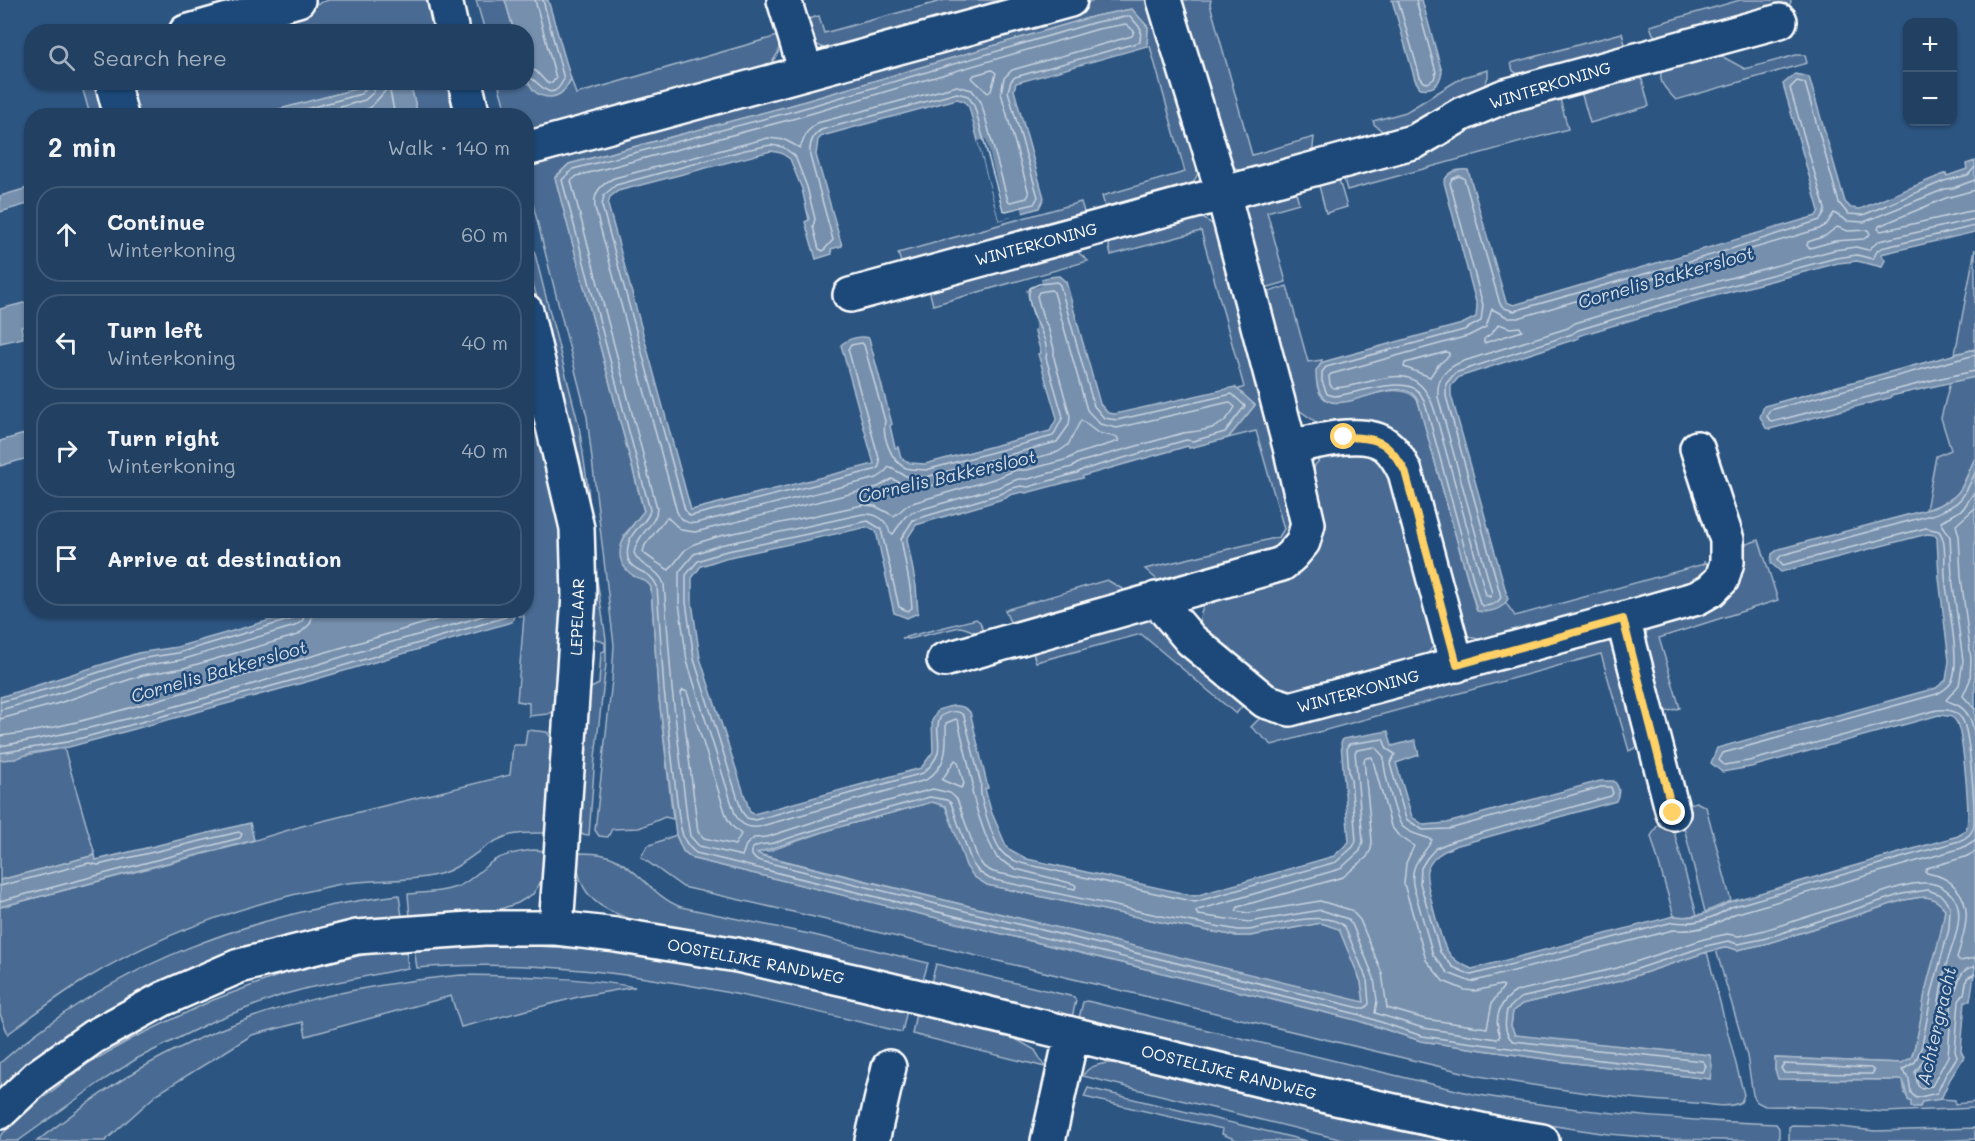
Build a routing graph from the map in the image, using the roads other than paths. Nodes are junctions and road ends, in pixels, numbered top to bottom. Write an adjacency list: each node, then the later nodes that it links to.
1 (298, 0): 7 (street)
2 (445, 0): 8 (street)
3 (784, 0): 9 (street)
4 (1070, 0): 9 (street)
5 (1164, 0): 15 (street)
6 (1780, 21): 15 (street, WINTERKONING)
7 (214, 24)
8 (451, 24)
9 (806, 72): 14 (street)
10 (114, 90): 12 (street)
11 (467, 90): 13 (street)
12 (119, 108)
13 (471, 108)
14 (534, 147)
15 (1223, 193): 16 (street, WINTERKONING); 18 (street)
16 (850, 295)
17 (534, 343): 25 (street, LEPELAAR)
18 (1290, 447): 20 (street); 23 (street)
19 (1697, 448): 21 (street, WINTERKONING)
20 (1156, 598): 22 (street); 23 (street, WINTERKONING)
21 (1623, 619): 23 (street, WINTERKONING); 24 (street)
22 (944, 660)
23 (1457, 665)
24 (1673, 813)
25 (556, 928): 26 (street, OOSTELIJKE RANDWEG); 28 (street, OOSTELIJKE RANDWEG)
26 (1072, 1034): 30 (street); 31 (street, OOSTELIJKE RANDWEG)
27 (889, 1066): 29 (street)
28 (0, 1112)
29 (872, 1141)
30 (1048, 1141)
31 (1542, 1141)

